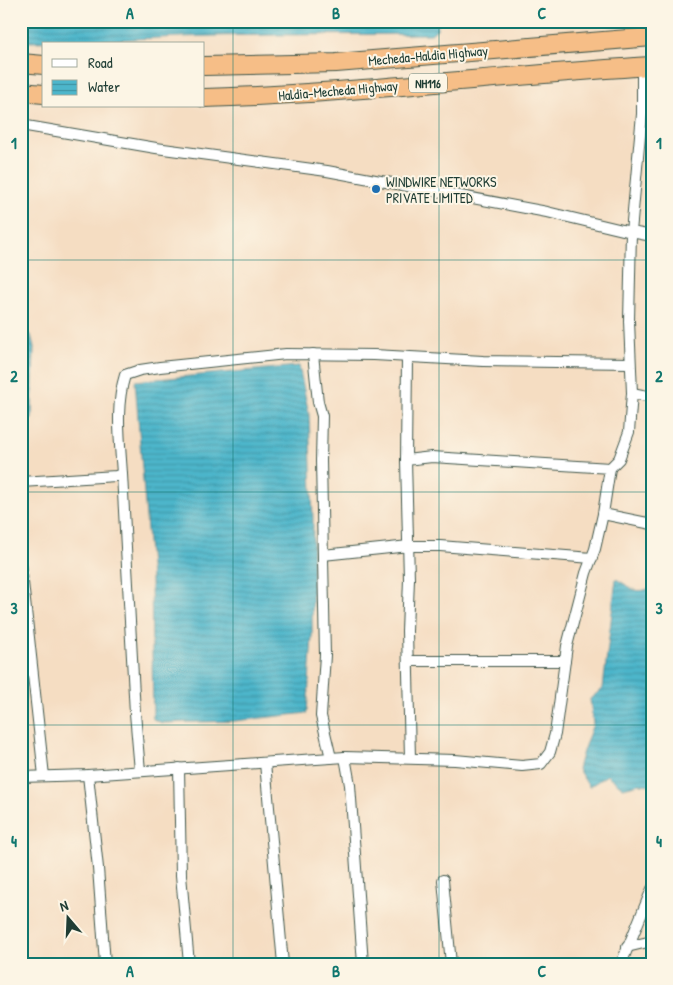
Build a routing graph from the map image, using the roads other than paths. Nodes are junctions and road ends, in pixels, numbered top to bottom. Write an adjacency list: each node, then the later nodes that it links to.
1 (652, 37): 4 (highway, Mecheda-Haldia Highway / NH116)
2 (21, 64): 3 (highway)
3 (42, 65)
4 (205, 66)
5 (647, 66): 8 (highway, Haldia-Mecheda Highway / NH116); 10 (street)
6 (21, 92): 7 (highway)
7 (42, 94)
8 (205, 98)
9 (21, 125): 10 (street)
10 (631, 232): 11 (street); 14 (street)
11 (652, 236)
12 (313, 354): 13 (street); 19 (street); 24 (street)
13 (407, 357): 14 (street); 17 (street)
14 (630, 363): 15 (street)
15 (632, 393): 16 (street); 18 (street)
16 (652, 397)
17 (406, 460): 18 (street); 23 (street)
18 (610, 468): 21 (street)
19 (122, 474): 20 (street); 34 (street)
20 (21, 482)
21 (603, 514): 22 (street); 25 (street)
22 (652, 524)
23 (409, 546): 24 (street); 25 (street); 27 (street)
24 (323, 555): 30 (street)
25 (592, 558): 28 (street)
26 (21, 564): 36 (street)
27 (408, 661): 28 (street); 31 (street)
28 (565, 661): 31 (street)
29 (345, 757): 30 (street); 31 (street); 45 (street)
30 (331, 758): 32 (street)
31 (410, 758)
32 (266, 763): 33 (street); 44 (street)
33 (178, 768): 34 (street); 43 (street)
34 (140, 770): 35 (street)
35 (88, 775): 36 (street); 42 (street)
36 (44, 776): 37 (street)
37 (21, 777)
38 (444, 880): 46 (street)
39 (652, 889): 41 (street)
40 (652, 940): 41 (street)
41 (627, 946): 47 (street)
42 (105, 964)
43 (189, 964)
44 (283, 964)
45 (363, 964)
46 (451, 964)
47 (621, 964)

